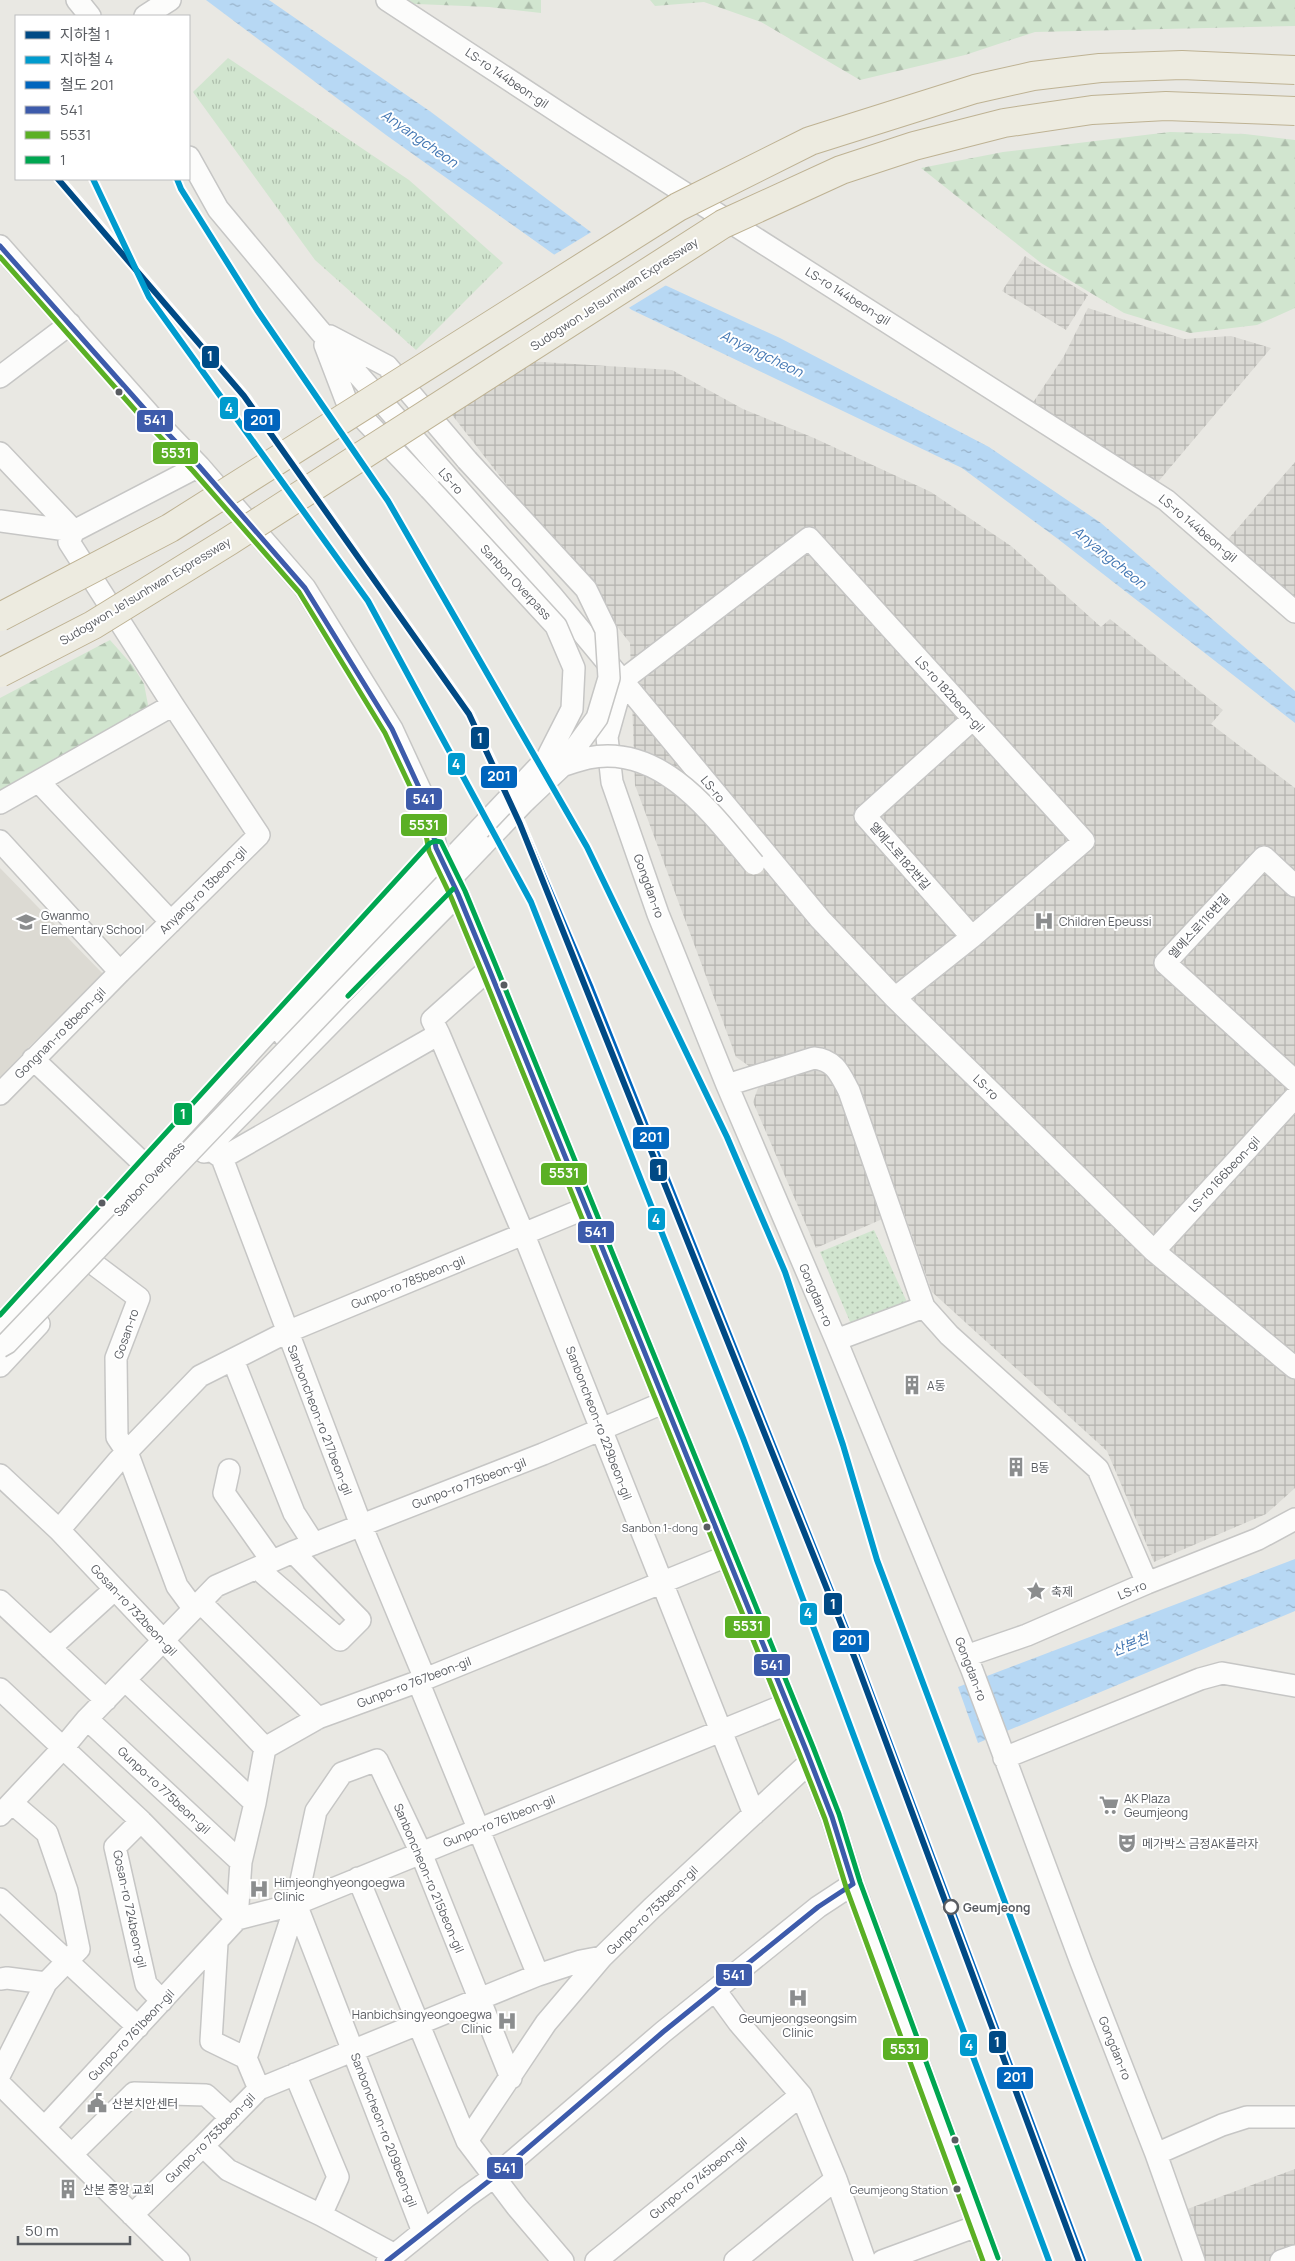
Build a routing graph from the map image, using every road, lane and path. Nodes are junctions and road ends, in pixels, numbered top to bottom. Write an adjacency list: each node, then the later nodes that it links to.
1 (77, 0): 4 (street)
2 (387, 0): 17 (street, LS-ro 144beon-gil)
3 (168, 2): 5 (street)
4 (89, 15)
5 (147, 15)
6 (1295, 70): 18 (highway, bridge)
7 (1295, 111): 19 (highway, Sudogwon Je1sunhwan Expressway, bridge)
8 (190, 159): 11 (street, LS-ro)
9 (0, 246): 10 (street)
10 (70, 324): 12 (street); 14 (street)
11 (319, 330): 20 (street, LS-ro); 23 (street, bridge); 49 (street, Sanbon Overpass, bridge)
12 (0, 378)
13 (0, 453): 16 (street)
14 (199, 466): 16 (street); 27 (street)
15 (0, 521): 16 (street)
16 (74, 530): 21 (street, Anyang-ro 13beon-gil)
17 (1295, 612)
18 (0, 616)
19 (0, 673)
20 (623, 680): 22 (street, LS-ro 182beon-gil); 30 (street, LS-ro); 39 (street, Gongdan-ro)
21 (173, 705): 24 (street); 31 (street, Anyang-ro 13beon-gil)
22 (973, 719): 32 (street, 엘에스로182번길); 32 (street, LS-ro 182beon-gil)
23 (562, 766): 30 (street, bridge); 52 (street, bridge)
24 (39, 782): 25 (street); 31 (street)
25 (0, 803)
26 (0, 841): 34 (street)
27 (436, 848): 29 (street); 43 (street)
28 (1295, 886): 38 (street, 엘에스로116번길)
29 (458, 894): 33 (street); 42 (street)
30 (820, 919): 35 (street, LS-ro)
31 (171, 922): 34 (street, Anyang-ro 13beon-gil)
32 (972, 937): 35 (street, LS-ro 182beon-gil)
33 (489, 969): 36 (street); 44 (street)
34 (120, 972): 37 (street, Gongnan-ro 8beon-gil)
35 (895, 998): 46 (street, LS-ro)
36 (439, 1034): 42 (street); 45 (street, Sanboncheon-ro 229beon-gil)
37 (33, 1059): 40 (street, Gongnan-ro 8beon-gil); 43 (street)
38 (1295, 1081)
39 (727, 1085): 48 (street); 51 (street, Gongdan-ro)
40 (0, 1094)
41 (1295, 1097): 46 (street, LS-ro 166beon-gil)
42 (215, 1153): 47 (street); 50 (street, Sanboncheon-ro 217beon-gil)
43 (146, 1166): 49 (street)
44 (586, 1208): 45 (street, Gunpo-ro 785beon-gil); 56 (street)
45 (524, 1235): 50 (street, Gunpo-ro 785beon-gil); 57 (street, Sanboncheon-ro 229beon-gil)
46 (1154, 1251): 55 (street, LS-ro)
47 (94, 1265): 54 (street); 58 (street, Gosan-ro)
48 (924, 1307): 51 (street); 69 (street)
49 (2, 1324)
50 (286, 1332): 53 (street, Gunpo-ro 785beon-gil); 62 (street, Sanboncheon-ro 217beon-gil)
51 (836, 1340): 75 (street, Gongdan-ro)
52 (0, 1347)
53 (232, 1360): 58 (street, Gunpo-ro 785beon-gil); 64 (street)
54 (0, 1366)
55 (1295, 1368)
56 (665, 1402): 57 (street, Gunpo-ro 775beon-gil); 66 (street)
57 (602, 1429): 62 (street, Gunpo-ro 775beon-gil); 68 (street, Sanboncheon-ro 229beon-gil)
58 (126, 1452): 63 (street, Gunpo-ro 785beon-gil); 72 (street)
59 (229, 1470): 67 (street)
60 (0, 1475): 63 (street, Gosan-ro 732beon-gil)
61 (1295, 1518): 69 (street, LS-ro)
62 (361, 1525): 64 (street, Gunpo-ro 775beon-gil); 77 (street, Sanboncheon-ro 217beon-gil)
63 (59, 1530): 70 (street, Gosan-ro 732beon-gil)
64 (314, 1544): 65 (street, Gunpo-ro 775beon-gil)
65 (293, 1552): 67 (street, Gunpo-ro 775beon-gil); 67 (street)
66 (727, 1556): 68 (street, Gunpo-ro 767beon-gil); 81 (street)
67 (265, 1564): 72 (street, Gunpo-ro 775beon-gil)
68 (661, 1583): 77 (street, Gunpo-ro 767beon-gil); 84 (street, Sanboncheon-ro 229beon-gil)
69 (1147, 1583): 75 (street, LS-ro)
70 (115, 1589): 73 (street, Gosan-ro 732beon-gil); 74 (street)
71 (0, 1600): 74 (street)
72 (197, 1606): 73 (street, Gunpo-ro 775beon-gil); 82 (street)
73 (163, 1641): 76 (street, Gunpo-ro 775beon-gil); 86 (street, Gosan-ro 732beon-gil)
74 (50, 1648): 80 (street)
75 (969, 1663): 87 (street, Gongdan-ro)
76 (124, 1680): 80 (street, Gunpo-ro 775beon-gil); 89 (street)
77 (421, 1680): 82 (street, Gunpo-ro 767beon-gil); 93 (street, Sanboncheon-ro 217beon-gil)
78 (1295, 1686): 87 (street)
79 (0, 1689): 85 (street)
80 (106, 1700): 83 (street, Gunpo-ro 775beon-gil)
81 (787, 1704): 84 (street, Gunpo-ro 761beon-gil); 88 (street)
82 (318, 1718): 86 (street, Gunpo-ro 767beon-gil)
83 (87, 1719): 85 (street, Gunpo-ro 775beon-gil); 95 (street, Gunpo-ro 775beon-gil)
84 (721, 1731): 91 (street, Sanboncheon-ro 229beon-gil); 93 (street, Gunpo-ro 761beon-gil)
85 (63, 1748): 90 (street, Gunpo-ro 775beon-gil); 92 (street)
86 (266, 1748): 89 (street)
87 (1001, 1748): 126 (street, Gongdan-ro)
88 (808, 1756): 91 (street, Gunpo-ro 753beon-gil); 97 (street)
89 (255, 1803): 95 (street)
90 (6, 1809): 103 (street, Gunpo-ro 775beon-gil)
91 (754, 1814): 102 (street, Gunpo-ro 753beon-gil)
92 (141, 1821): 100 (street); 109 (street, Gosan-ro 724beon-gil)
93 (479, 1829): 94 (street, Gunpo-ro 761beon-gil); 104 (street, Sanboncheon-ro 217beon-gil)
94 (421, 1853): 96 (street, Gunpo-ro 761beon-gil); 99 (street, Sanboncheon-ro 215beon-gil); 108 (street, Sanboncheon-ro 215beon-gil)
95 (241, 1862): 100 (street)
96 (358, 1878): 99 (street, Gunpo-ro 761beon-gil); 110 (street)
97 (853, 1884): 107 (street); 131 (street)
98 (0, 1899): 103 (street)
99 (296, 1904): 100 (street, Gunpo-ro 761beon-gil); 112 (street, Sanboncheon-ro 209beon-gil); 113 (street)
100 (237, 1919): 101 (street, Gunpo-ro 761beon-gil)
101 (217, 1943): 109 (street, Gunpo-ro 761beon-gil); 113 (street)
102 (602, 1957): 104 (street, Gunpo-ro 753beon-gil); 116 (street)
103 (67, 1964): 106 (street); 111 (street)
104 (538, 1976): 108 (street, Gunpo-ro 753beon-gil)
105 (0, 1979): 106 (street)
106 (46, 1983): 114 (street)
107 (715, 1990): 119 (street); 127 (street)
108 (479, 2000): 110 (street, Gunpo-ro 753beon-gil); 116 (street, Sanboncheon-ro 215beon-gil)
109 (162, 2001): 111 (street, Gunpo-ro 761beon-gil)
110 (417, 2025): 112 (street, Gunpo-ro 753beon-gil); 123 (street)
111 (138, 2027): 122 (street, Gunpo-ro 761beon-gil)
112 (354, 2050): 115 (street, Gunpo-ro 753beon-gil); 132 (street, Sanboncheon-ro 209beon-gil)
113 (246, 2058): 118 (street)
114 (0, 2074)
115 (296, 2074): 118 (street, Gunpo-ro 753beon-gil); 130 (street)
116 (511, 2078): 123 (street)
117 (0, 2084): 122 (street)
118 (258, 2089): 121 (street, Gunpo-ro 753beon-gil)
119 (801, 2095): 128 (street); 137 (street, Gunpo-ro 745beon-gil)
120 (1295, 2117): 126 (street)
121 (230, 2118): 124 (street, Gunpo-ro 753beon-gil); 125 (street)
122 (45, 2128): 125 (street)
123 (467, 2141): 127 (street)
124 (203, 2146): 129 (street, Gunpo-ro 753beon-gil); 130 (street)
125 (72, 2154): 129 (street)
126 (1156, 2154): 142 (street, Gongdan-ro)
127 (494, 2177): 132 (street); 136 (street)
128 (836, 2180): 138 (street); 139 (street)
129 (132, 2214): 135 (street)
130 (321, 2215): 134 (street)
131 (977, 2226): 140 (street); 141 (street)
132 (423, 2232): 134 (street)
133 (1295, 2256): 143 (street)
134 (391, 2258)
135 (179, 2261)
136 (563, 2261)
137 (596, 2261)
138 (735, 2261)
139 (865, 2261)
140 (882, 2261)
141 (991, 2261)
142 (1194, 2261)
143 (1282, 2261)

